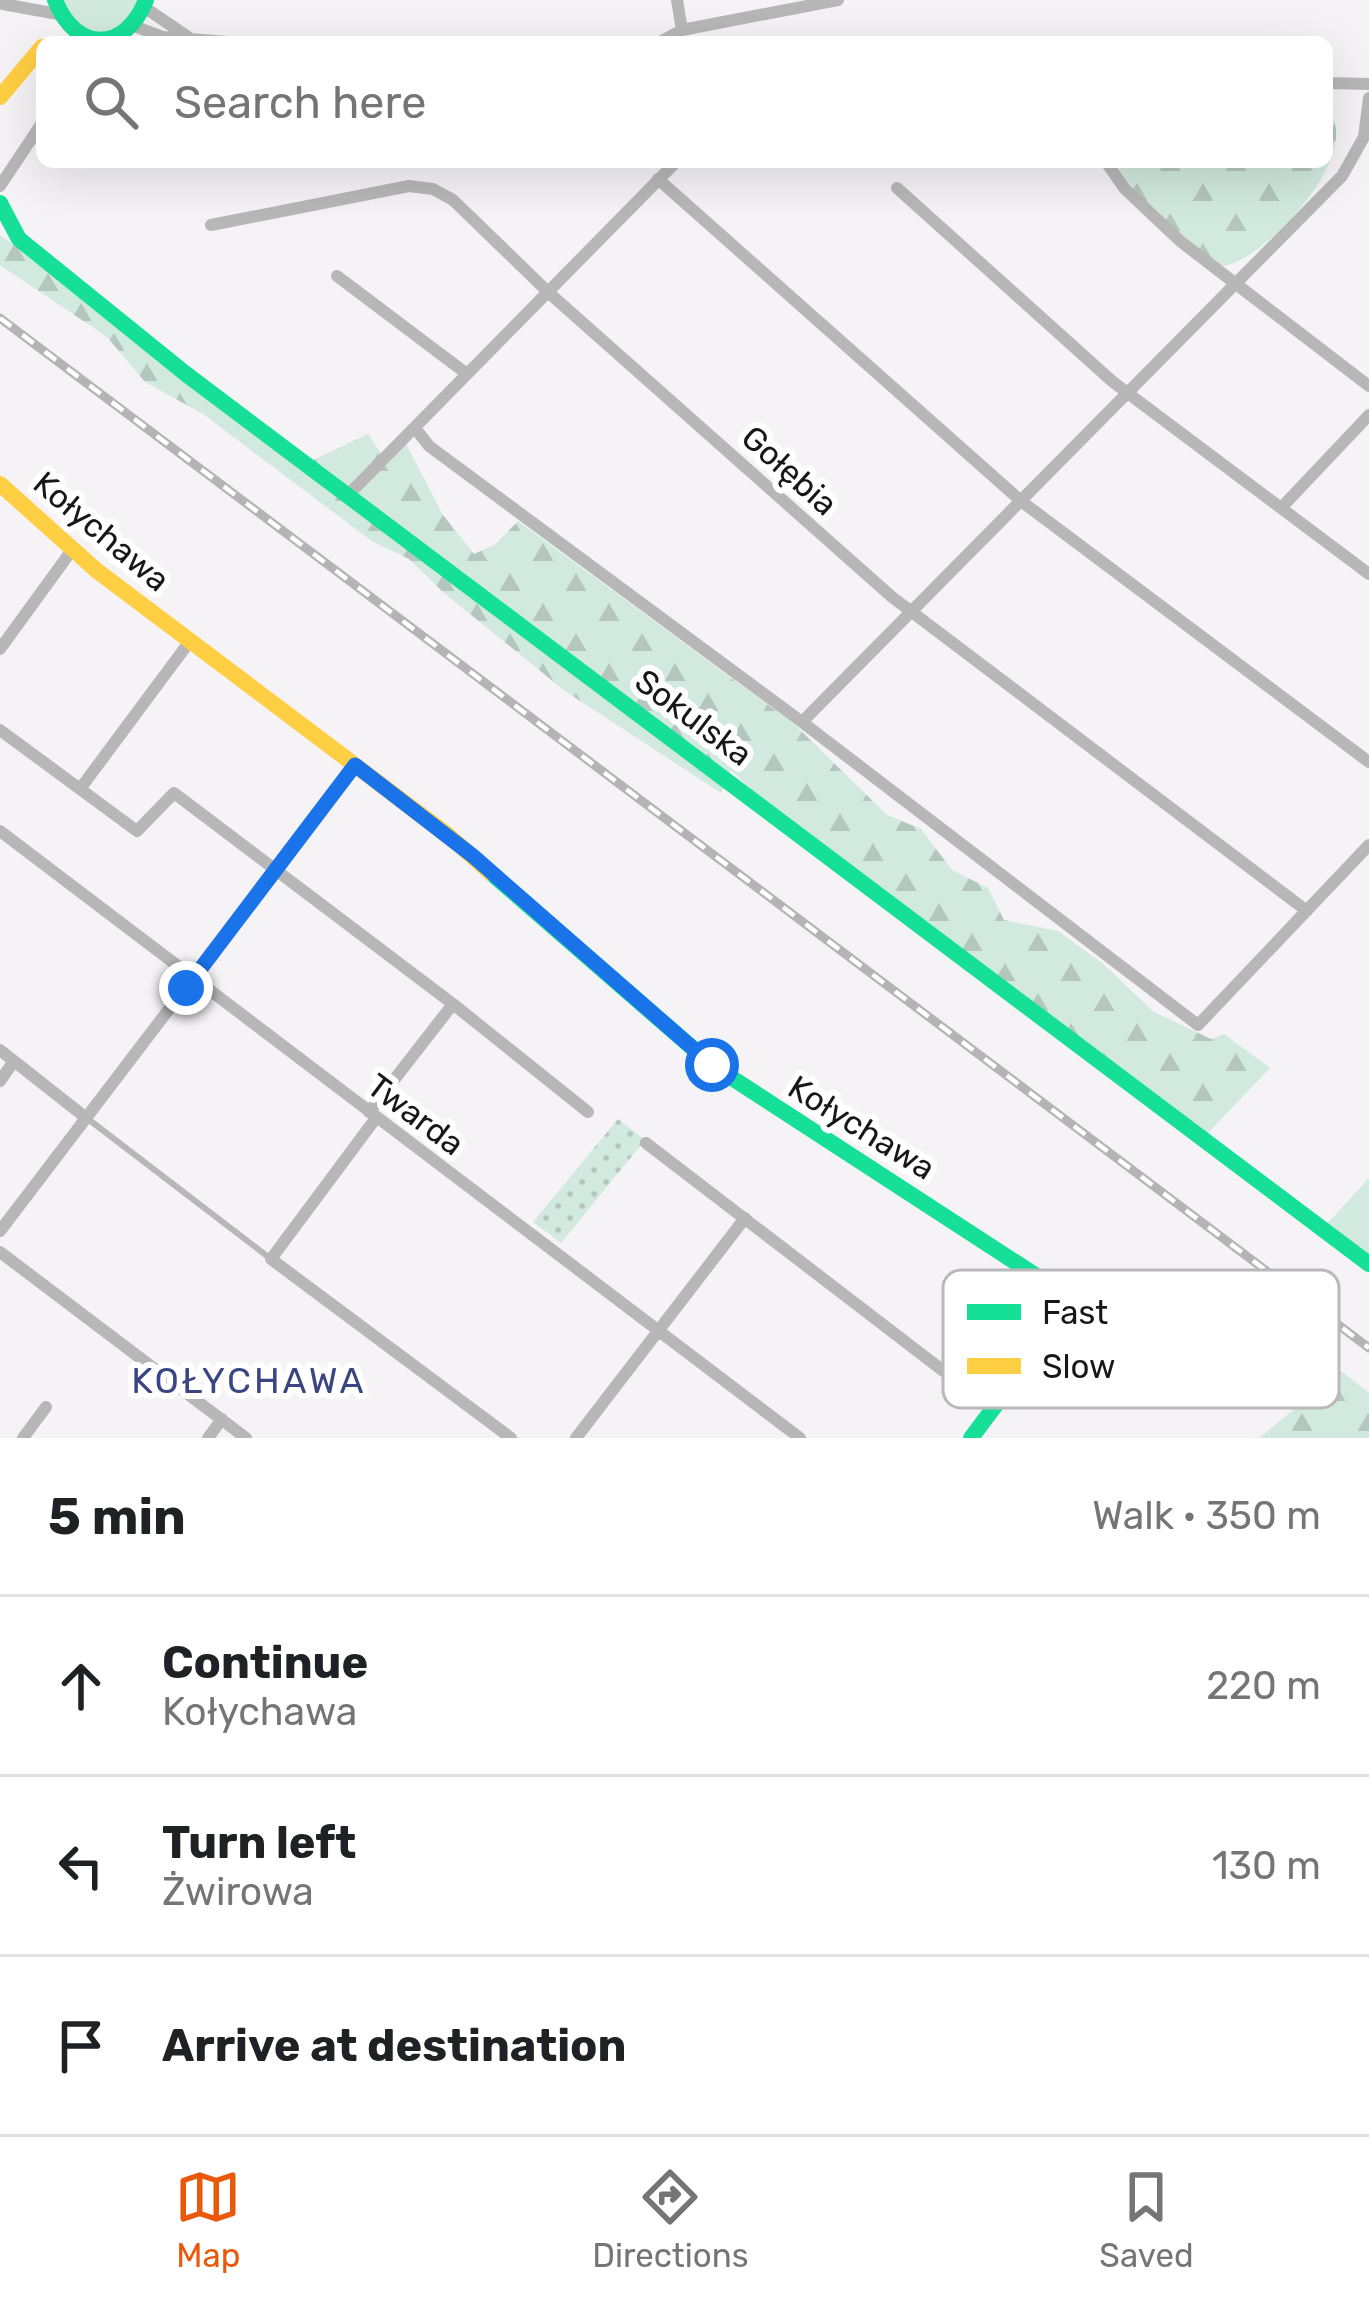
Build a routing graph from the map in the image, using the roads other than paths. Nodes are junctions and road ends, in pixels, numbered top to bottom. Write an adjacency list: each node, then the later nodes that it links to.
1 (677, 0): 7 (street)
2 (838, 0): 7 (street)
3 (7, 3): 5 (street)
4 (145, 4): 6 (street); 10 (street)
5 (58, 11)
6 (134, 26): 8 (street); 9 (street)
7 (682, 30): 11 (street)
8 (117, 36)
9 (161, 36)
10 (186, 36)
11 (671, 36)
12 (36, 56): 14 (street)
13 (36, 65): 14 (street)
14 (24, 72): 17 (street)
15 (1333, 83): 16 (street)
16 (1369, 84)
17 (0, 97)
18 (1369, 98): 28 (street)
19 (36, 132): 23 (street)
20 (670, 168): 22 (street)
21 (1111, 168): 28 (street)
22 (658, 179): 29 (street); 37 (street)
23 (0, 186)
24 (897, 188): 32 (street)
25 (0, 203): 36 (street, Sokulska)
26 (211, 225): 29 (street, Gołębia)
27 (337, 276): 30 (street)
28 (1234, 285): 31 (street); 32 (street)
29 (548, 292): 30 (street); 41 (street, Gołębia)
30 (467, 374): 34 (street)
31 (1369, 386)
32 (1127, 392): 37 (street); 38 (street)
33 (1369, 415): 38 (street)
34 (415, 428): 36 (street); 44 (street)
35 (0, 484): 39 (street, Kołychawa)
36 (350, 494): 66 (street, Sokulska)
37 (1021, 501): 41 (street); 46 (street)
38 (1281, 508): 40 (street)
39 (72, 550): 42 (street, Kołychawa); 43 (street)
40 (1369, 574)
41 (911, 611): 44 (street); 52 (street, Gołębia)
42 (190, 641): 47 (street, Kołychawa); 48 (street)
43 (0, 649)
44 (802, 722): 52 (street)
45 (0, 730): 48 (street)
46 (1369, 762)
47 (355, 765): 51 (street); 67 (street, Kołychawa)
48 (80, 789): 51 (street)
49 (0, 832): 53 (street, Twarda)
50 (1369, 845): 52 (street)
51 (276, 871): 53 (street); 54 (street)
52 (1306, 910)
53 (194, 978): 59 (street, Twarda); 60 (street)
54 (453, 1004): 58 (street); 59 (street)
55 (0, 1050): 56 (street)
56 (14, 1061): 57 (street); 60 (street)
57 (0, 1081)
58 (588, 1112)
59 (372, 1115): 65 (street); 68 (street, Twarda)
60 (85, 1117): 63 (street); 65 (lane)
61 (646, 1143): 62 (street)
62 (745, 1218): 68 (street); 69 (street)
63 (0, 1231)
64 (0, 1252): 72 (street)
65 (271, 1259): 77 (street)
66 (1369, 1264)
67 (1030, 1270)
68 (659, 1331): 73 (street, Twarda); 78 (street)
69 (943, 1370)
70 (46, 1407): 74 (street)
71 (993, 1408): 81 (street)
72 (222, 1419): 75 (street); 76 (street)
73 (781, 1424): 79 (street); 80 (street, Twarda)
74 (23, 1438)
75 (208, 1438)
76 (246, 1438)
77 (511, 1438)
78 (576, 1438)
79 (770, 1438)
80 (800, 1438)
81 (970, 1438)

